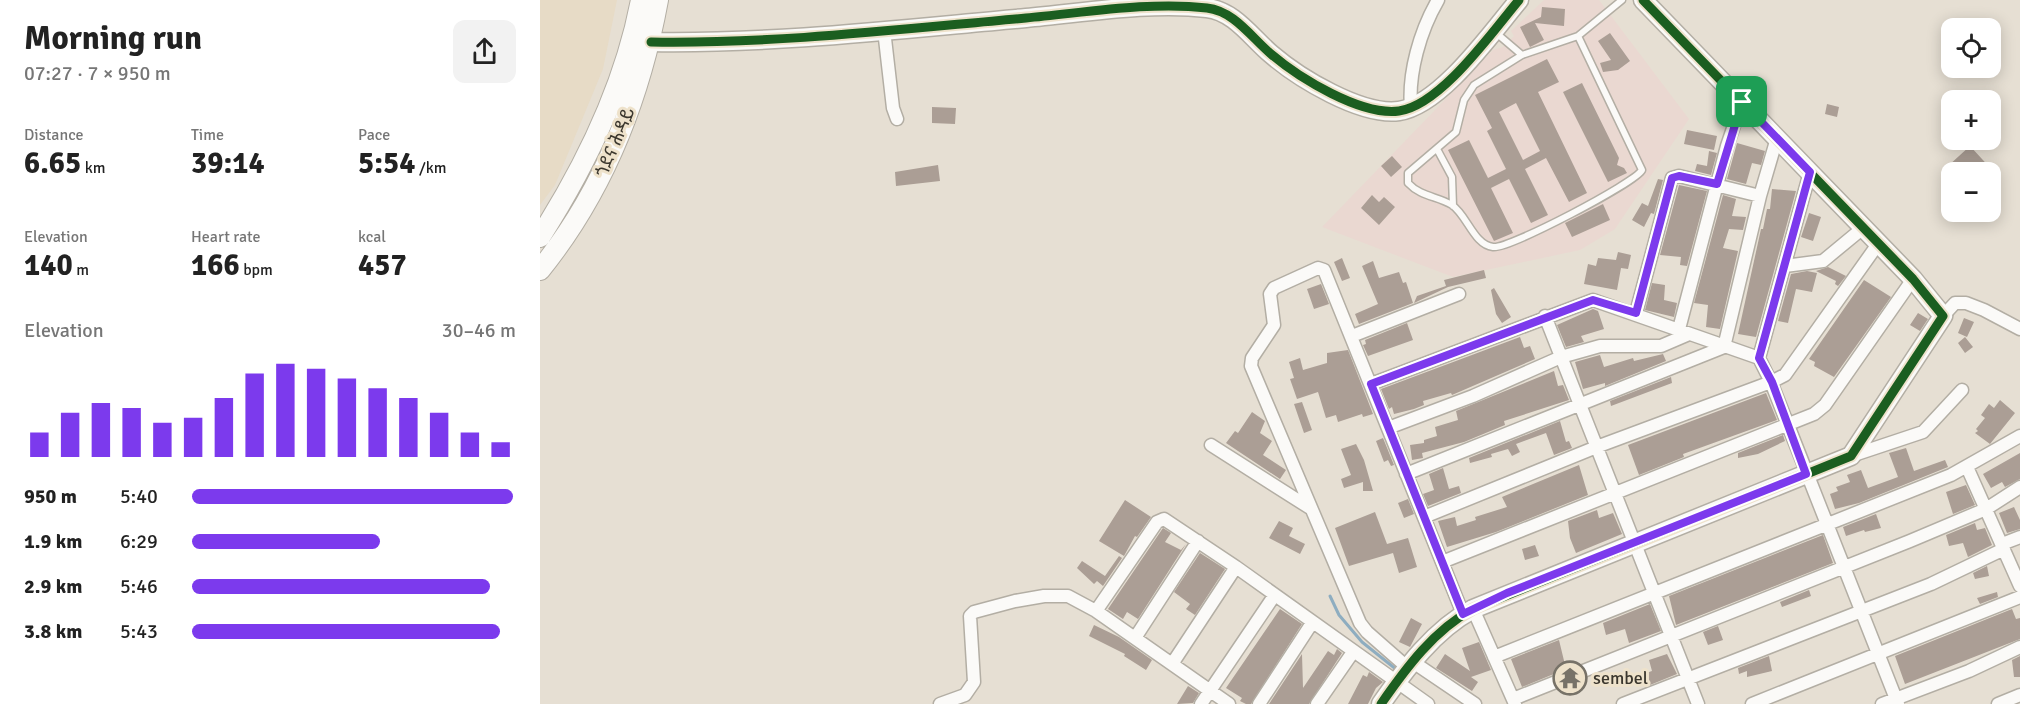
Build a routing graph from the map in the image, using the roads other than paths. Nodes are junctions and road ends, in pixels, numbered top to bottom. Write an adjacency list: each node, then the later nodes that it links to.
1 (641, 0): 22 (main road, ጎደና ሕዳይ)
2 (658, 0): 10 (main road, ጎደና ሕዳይ)
3 (1438, 0): 13 (street)
4 (1520, 0): 8 (street)
5 (1622, 0): 9 (lane)
6 (1643, 0): 12 (street)
7 (884, 30): 10 (street); 13 (street); 14 (street)
8 (1493, 30): 11 (lane); 13 (street)
9 (1578, 36): 11 (lane); 20 (lane)
10 (651, 42): 25 (main road, ጎደና ሕዳይ)
11 (1522, 55): 16 (lane)
12 (1742, 102): 15 (street); 18 (street)
13 (1411, 108)
14 (897, 119)
15 (1777, 138): 17 (street); 19 (street)
16 (1437, 149): 20 (lane); 20 (lane)
17 (1810, 172): 21 (street); 24 (street)
18 (1717, 184): 19 (street); 28 (street); 32 (street)
19 (1760, 196): 34 (street)
20 (1453, 206)
21 (1863, 228): 23 (street); 24 (street)
22 (540, 237)
23 (1878, 244): 26 (street); 37 (street)
24 (1785, 266): 36 (street)
25 (540, 270)
26 (1913, 279): 30 (street); 41 (street)
27 (1459, 294): 33 (street)
28 (1636, 313): 29 (street); 32 (street)
29 (1545, 316): 35 (street); 38 (street)
30 (1943, 316): 31 (street); 46 (street)
31 (2020, 329)
32 (1684, 332): 34 (street); 35 (street)
33 (1352, 336): 38 (street); 52 (street)
34 (1724, 346): 36 (street); 40 (street)
35 (1562, 357): 40 (street); 42 (street)
36 (1759, 358): 37 (street)
37 (1772, 382): 41 (street); 45 (street)
38 (1371, 384): 42 (street)
39 (1962, 390): 46 (street)
40 (1581, 403): 45 (street); 48 (street)
41 (1787, 426): 49 (street); 51 (street)
42 (1388, 428): 48 (street)
43 (2020, 436): 47 (street)
44 (1211, 445): 52 (street)
45 (1599, 446): 51 (street); 54 (street)
46 (1851, 456): 49 (street)
47 (1967, 467): 53 (street); 55 (street)
48 (1406, 474): 54 (street)
49 (1806, 474): 55 (street); 58 (street)
50 (2020, 487): 53 (street)
51 (1616, 493): 58 (street); 60 (street)
52 (1310, 508): 78 (street)
53 (1986, 509): 59 (street); 62 (street)
54 (1424, 517): 60 (street)
55 (1827, 524): 62 (street); 64 (street)
56 (2020, 537): 59 (street)
57 (1198, 541): 61 (street); 67 (street); 72 (street)
58 (1635, 543): 64 (street); 68 (street)
59 (2003, 547): 63 (street); 69 (street)
60 (1442, 562): 68 (street)
61 (1236, 567): 65 (street); 77 (street)
62 (1844, 567): 69 (street); 71 (street)
63 (2020, 586)
64 (1653, 591): 71 (street); 76 (street)
65 (1274, 596): 70 (street); 81 (street)
66 (2020, 597): 75 (street)
67 (1096, 611): 72 (street); 85 (street)
68 (1468, 611): 76 (street); 78 (street)
69 (1862, 612): 75 (street); 79 (street)
70 (1312, 623): 74 (street); 88 (street)
71 (1671, 636): 79 (street); 84 (street)
72 (1135, 638): 77 (street)
73 (2020, 647): 83 (street)
74 (1353, 652): 80 (street); 89 (street)
75 (1878, 653): 83 (street); 95 (street)
76 (1494, 657): 84 (street)
77 (1172, 664): 81 (street)
78 (1411, 665): 80 (street); 92 (street)
79 (1688, 679): 93 (street); 94 (street)
80 (1396, 683): 90 (street); 91 (street)
81 (1210, 691): 86 (street); 87 (street)
82 (2020, 695): 97 (street)
83 (1897, 701): 96 (street)
84 (1514, 702)
85 (940, 704)
86 (1201, 704)
87 (1229, 704)
88 (1259, 704)
89 (1317, 704)
90 (1381, 704)
91 (1428, 704)
92 (1474, 704)
93 (1623, 704)
94 (1698, 704)
95 (1752, 704)
96 (1882, 704)
97 (1998, 704)

